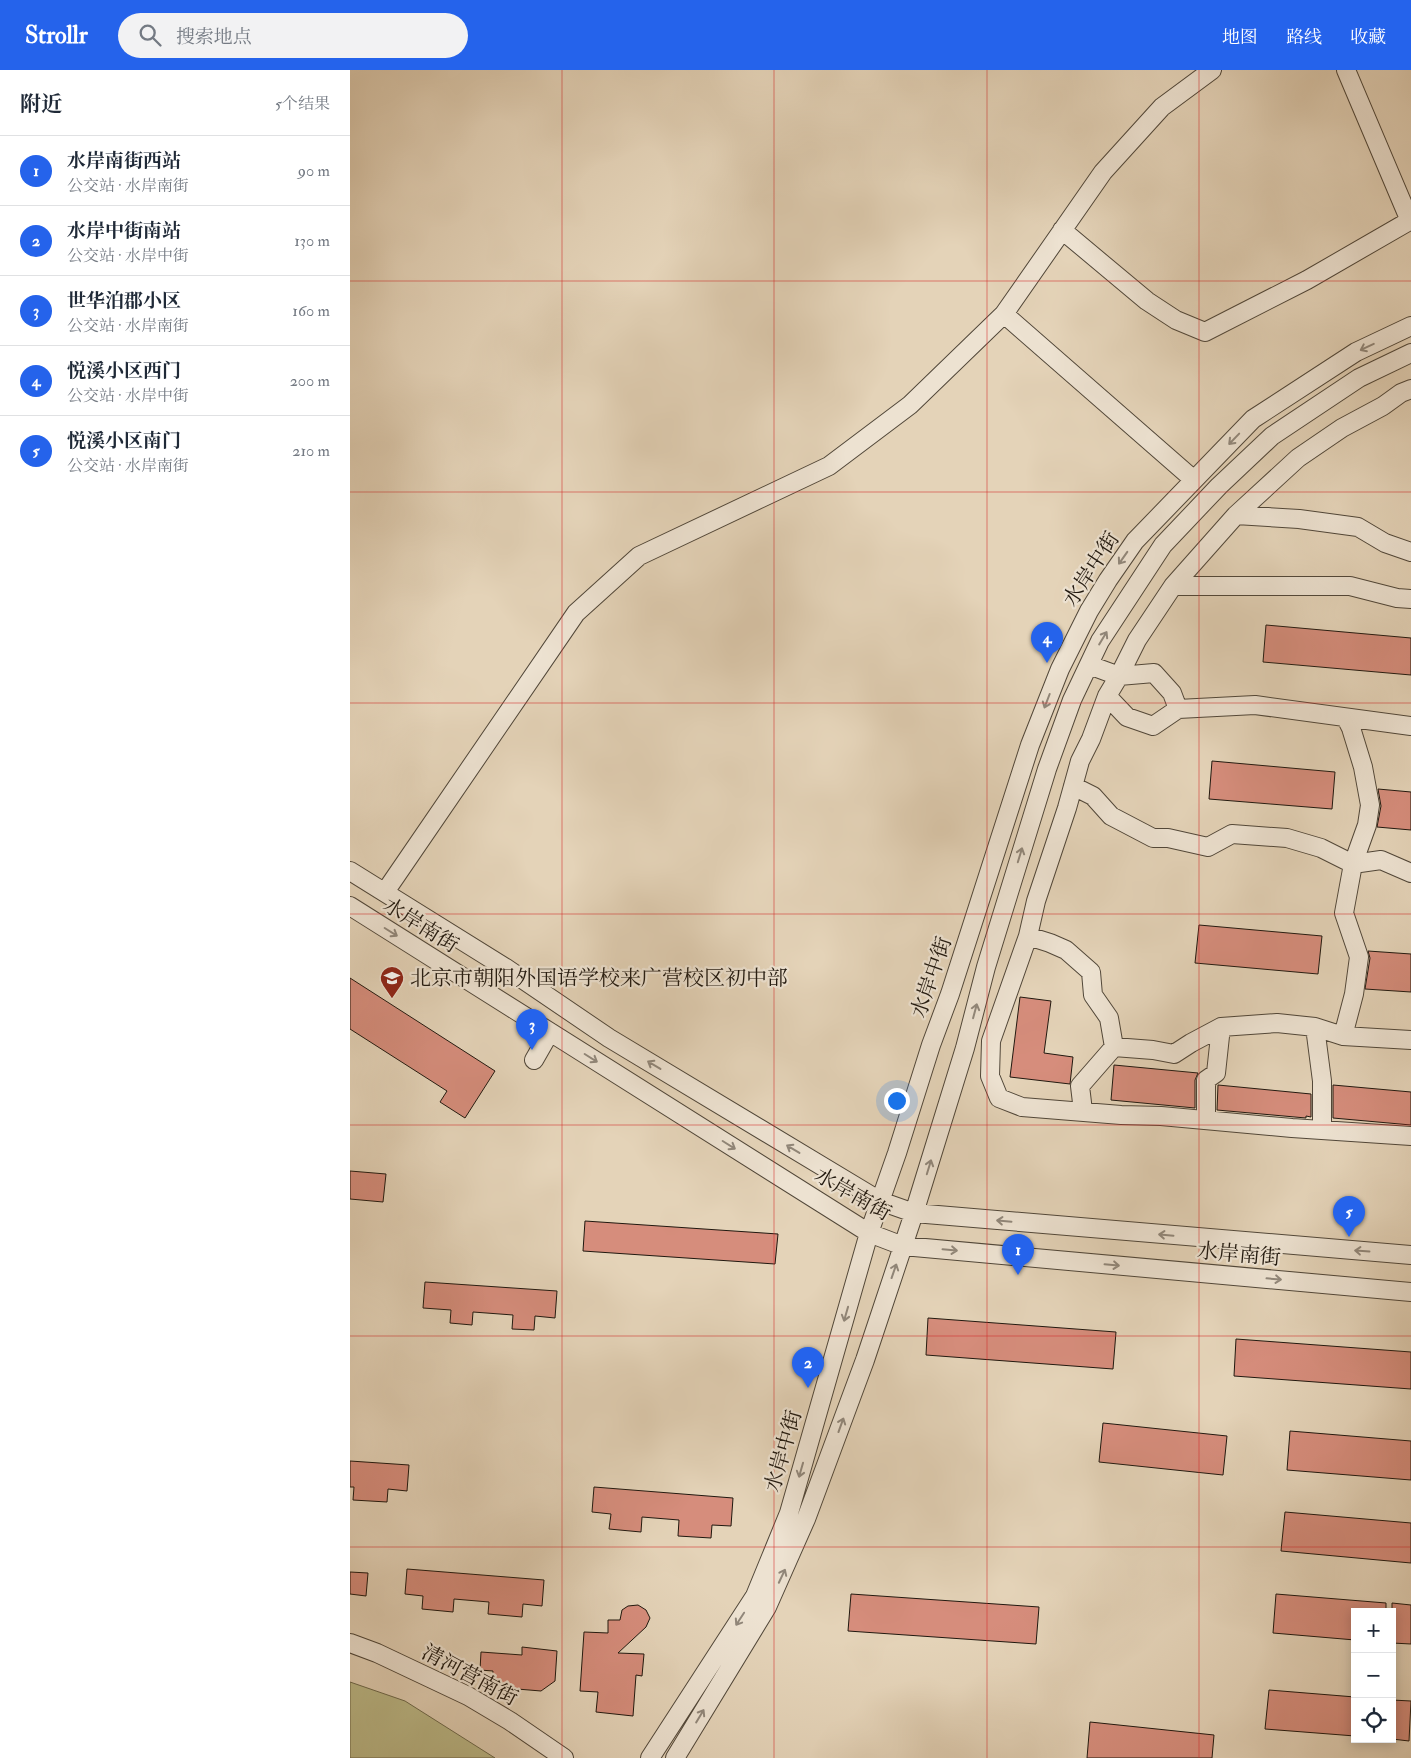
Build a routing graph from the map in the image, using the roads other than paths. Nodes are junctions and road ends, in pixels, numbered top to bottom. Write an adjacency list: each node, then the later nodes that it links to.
1 (1212, 70): 4 (street)
2 (1346, 70): 3 (street)
3 (1411, 220): 4 (street)
4 (1062, 230): 5 (street)
5 (1004, 314): 9 (street); 24 (street)
6 (1411, 326): 9 (street, 水岸中街, one-way to 9)
7 (1411, 353): 14 (street, 水岸中街, one-way to 7)
8 (1408, 395): 10 (street)
9 (1194, 480): 38 (street, 水岸中街, one-way to 38)
10 (1236, 515): 11 (street); 12 (street)
11 (1411, 552)
12 (1173, 586): 13 (street); 15 (street)
13 (1411, 599)
14 (1088, 665): 15 (street); 39 (street, 水岸中街, one-way to 14)
15 (1119, 676): 16 (street); 17 (street)
16 (1107, 696): 17 (street); 20 (street)
17 (1178, 710): 18 (street)
18 (1346, 718): 19 (street); 21 (street)
19 (1411, 726)
20 (1073, 786): 21 (street); 26 (street)
21 (1353, 864): 23 (street); 30 (street)
22 (350, 870): 24 (street, 水岸南街)
23 (1411, 873)
24 (385, 892): 38 (street, 水岸南街, one-way to 24)
25 (350, 906): 29 (street, 水岸南街, one-way to 29)
26 (1028, 936): 32 (street); 34 (street)
27 (1315, 1027): 28 (street); 30 (street); 36 (street)
28 (1221, 1028): 32 (street); 35 (street)
29 (550, 1032): 33 (street); 40 (street, 水岸南街, one-way to 40)
30 (1342, 1036): 31 (street)
31 (1411, 1040)
32 (1114, 1047): 34 (street)
33 (534, 1060)
34 (1083, 1111): 35 (street)
35 (1206, 1120): 36 (street)
36 (1322, 1130): 37 (street)
37 (1411, 1136)
38 (880, 1201): 39 (street, 水岸南街); 40 (street, 水岸中街)
39 (914, 1213): 41 (street, 水岸中街); 42 (street, 水岸南街, one-way to 39)
40 (869, 1233): 41 (street, 水岸南街); 46 (street, 水岸中街, one-way to 46)
41 (903, 1246): 43 (street, 水岸南街, one-way to 43); 47 (street, 水岸中街, one-way to 41)
42 (1411, 1255)
43 (1411, 1292)
44 (350, 1643): 45 (street, 清河营南街)
45 (564, 1758)
46 (650, 1758)
47 (675, 1758)

